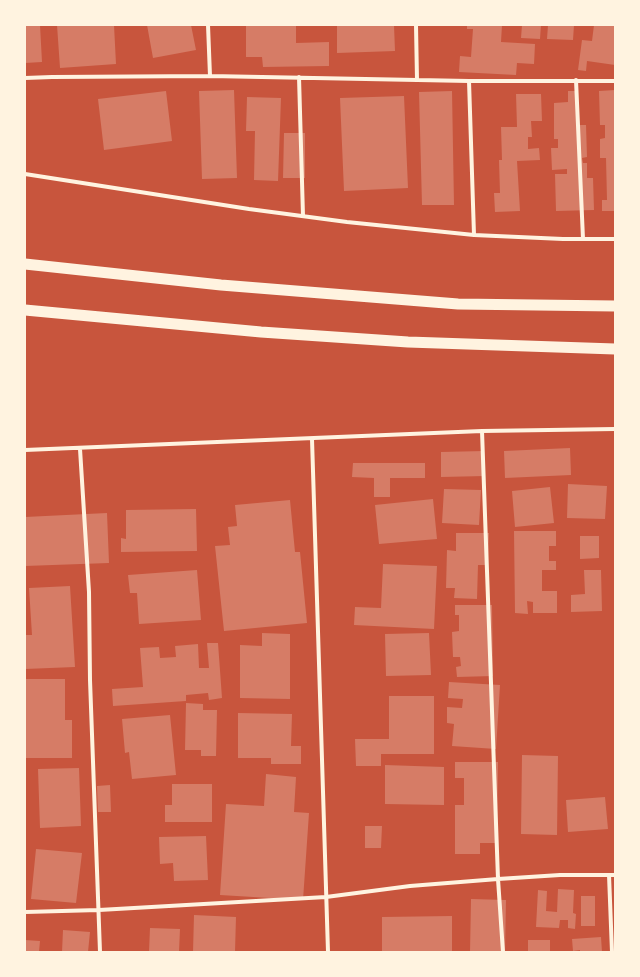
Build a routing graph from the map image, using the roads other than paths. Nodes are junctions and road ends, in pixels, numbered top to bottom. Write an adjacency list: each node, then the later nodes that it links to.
1 (208, 25): 3 (street)
2 (416, 25): 6 (street)
3 (210, 76): 4 (street); 5 (street)
4 (299, 77): 6 (street); 11 (street)
5 (25, 78)
6 (417, 80): 8 (street)
7 (576, 80): 8 (street); 9 (street); 13 (street)
8 (469, 81): 12 (street)
9 (615, 81)
10 (25, 174): 11 (street)
11 (303, 216): 12 (street)
12 (474, 235): 13 (street)
13 (583, 239): 14 (street)
14 (615, 240)
15 (25, 264): 16 (highway)
16 (615, 306)
17 (25, 310): 18 (highway)
18 (615, 349)
19 (615, 429): 20 (street)
20 (482, 431): 21 (street); 26 (street)
21 (312, 439): 22 (street); 27 (street)
22 (80, 449): 23 (street); 28 (street)
23 (25, 450)
24 (609, 875): 25 (street); 26 (street); 33 (street)
25 (615, 875)
26 (498, 878): 27 (street); 32 (street)
27 (326, 897): 28 (street); 31 (street)
28 (99, 910): 29 (street); 30 (street)
29 (25, 912)
30 (100, 952)
31 (328, 952)
32 (503, 952)
33 (612, 952)

